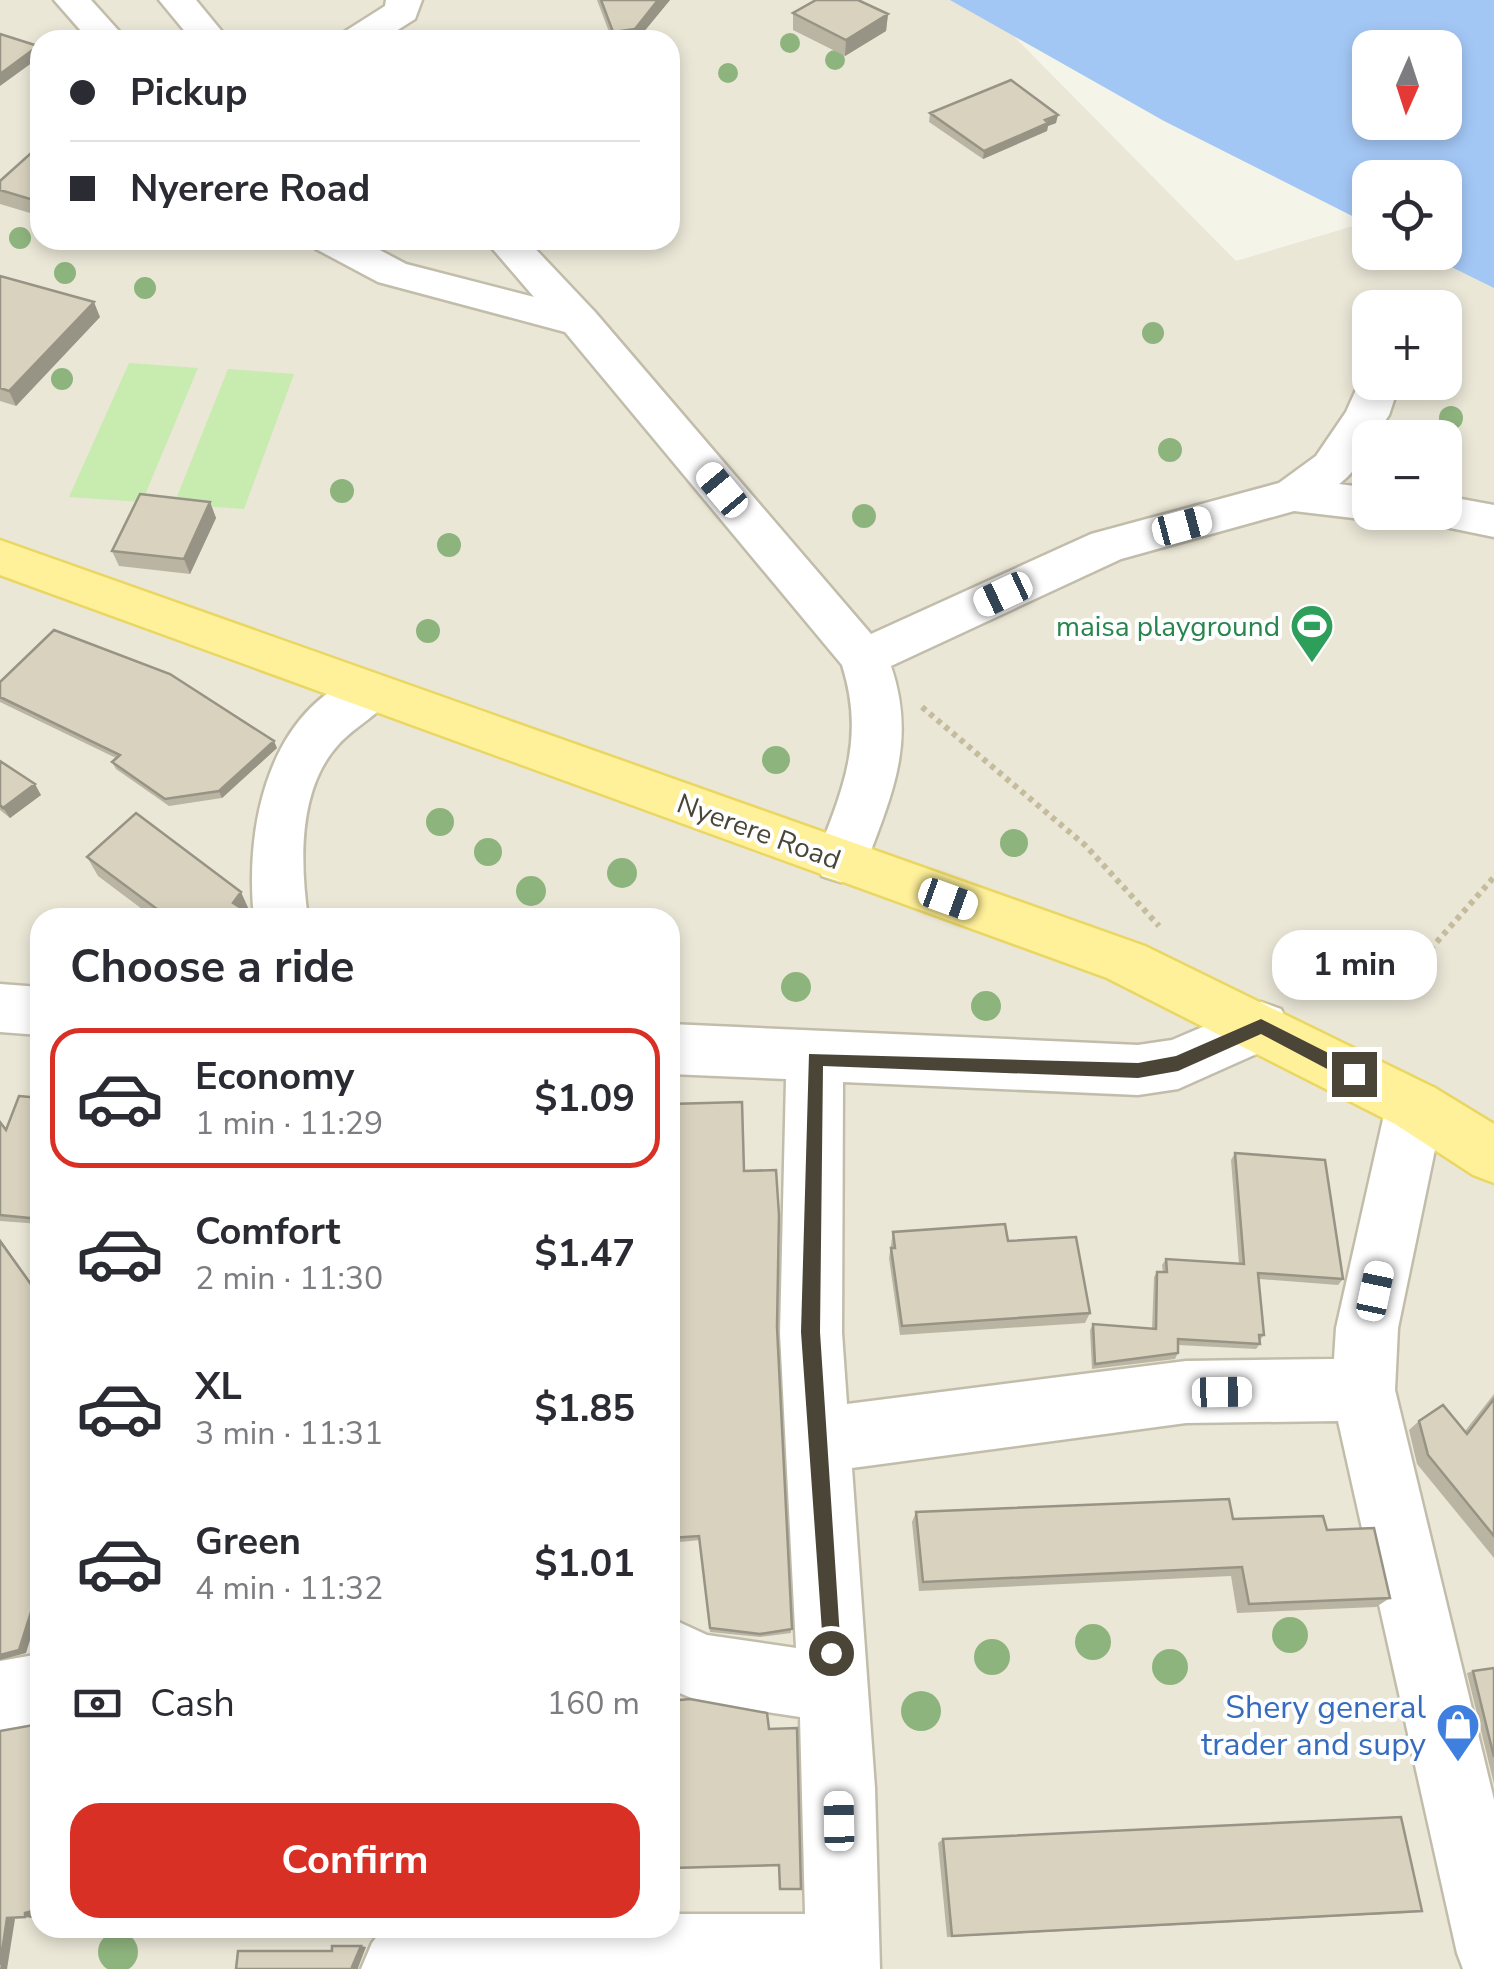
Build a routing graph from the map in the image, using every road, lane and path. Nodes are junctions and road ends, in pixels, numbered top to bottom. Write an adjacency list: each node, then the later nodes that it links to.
1 (72, 0): 4 (street)
2 (177, 0): 5 (street)
3 (404, 0): 6 (street)
4 (100, 30)
5 (202, 30)
6 (373, 30)
7 (349, 250): 9 (street)
8 (514, 250): 9 (street)
9 (580, 322): 14 (street)
10 (1379, 412): 11 (street)
11 (1294, 495): 12 (street); 14 (street)
12 (1352, 502)
13 (0, 557): 15 (main road, Nyerere Road)
14 (864, 658): 16 (street); 19 (path)
15 (370, 691): 16 (main road, Nyerere Road); 18 (street)
16 (841, 861): 22 (main road, Nyerere Road)
17 (1494, 878): 22 (path)
18 (279, 908)
19 (1165, 933)
20 (0, 1008): 21 (street)
21 (30, 1010)
22 (1240, 1017): 24 (street); 25 (main road, Nyerere Road)
23 (680, 1051): 24 (street)
24 (814, 1059): 28 (street)
25 (1416, 1106): 26 (main road, Nyerere Road); 27 (street)
26 (1494, 1156)
27 (1364, 1390): 28 (street); 33 (street)
28 (818, 1440): 30 (street)
29 (680, 1657): 30 (street)
30 (834, 1688): 34 (street)
31 (30, 1692): 32 (street)
32 (0, 1696)
33 (1494, 1953)
34 (843, 1960): 35 (street)
35 (398, 1969)

